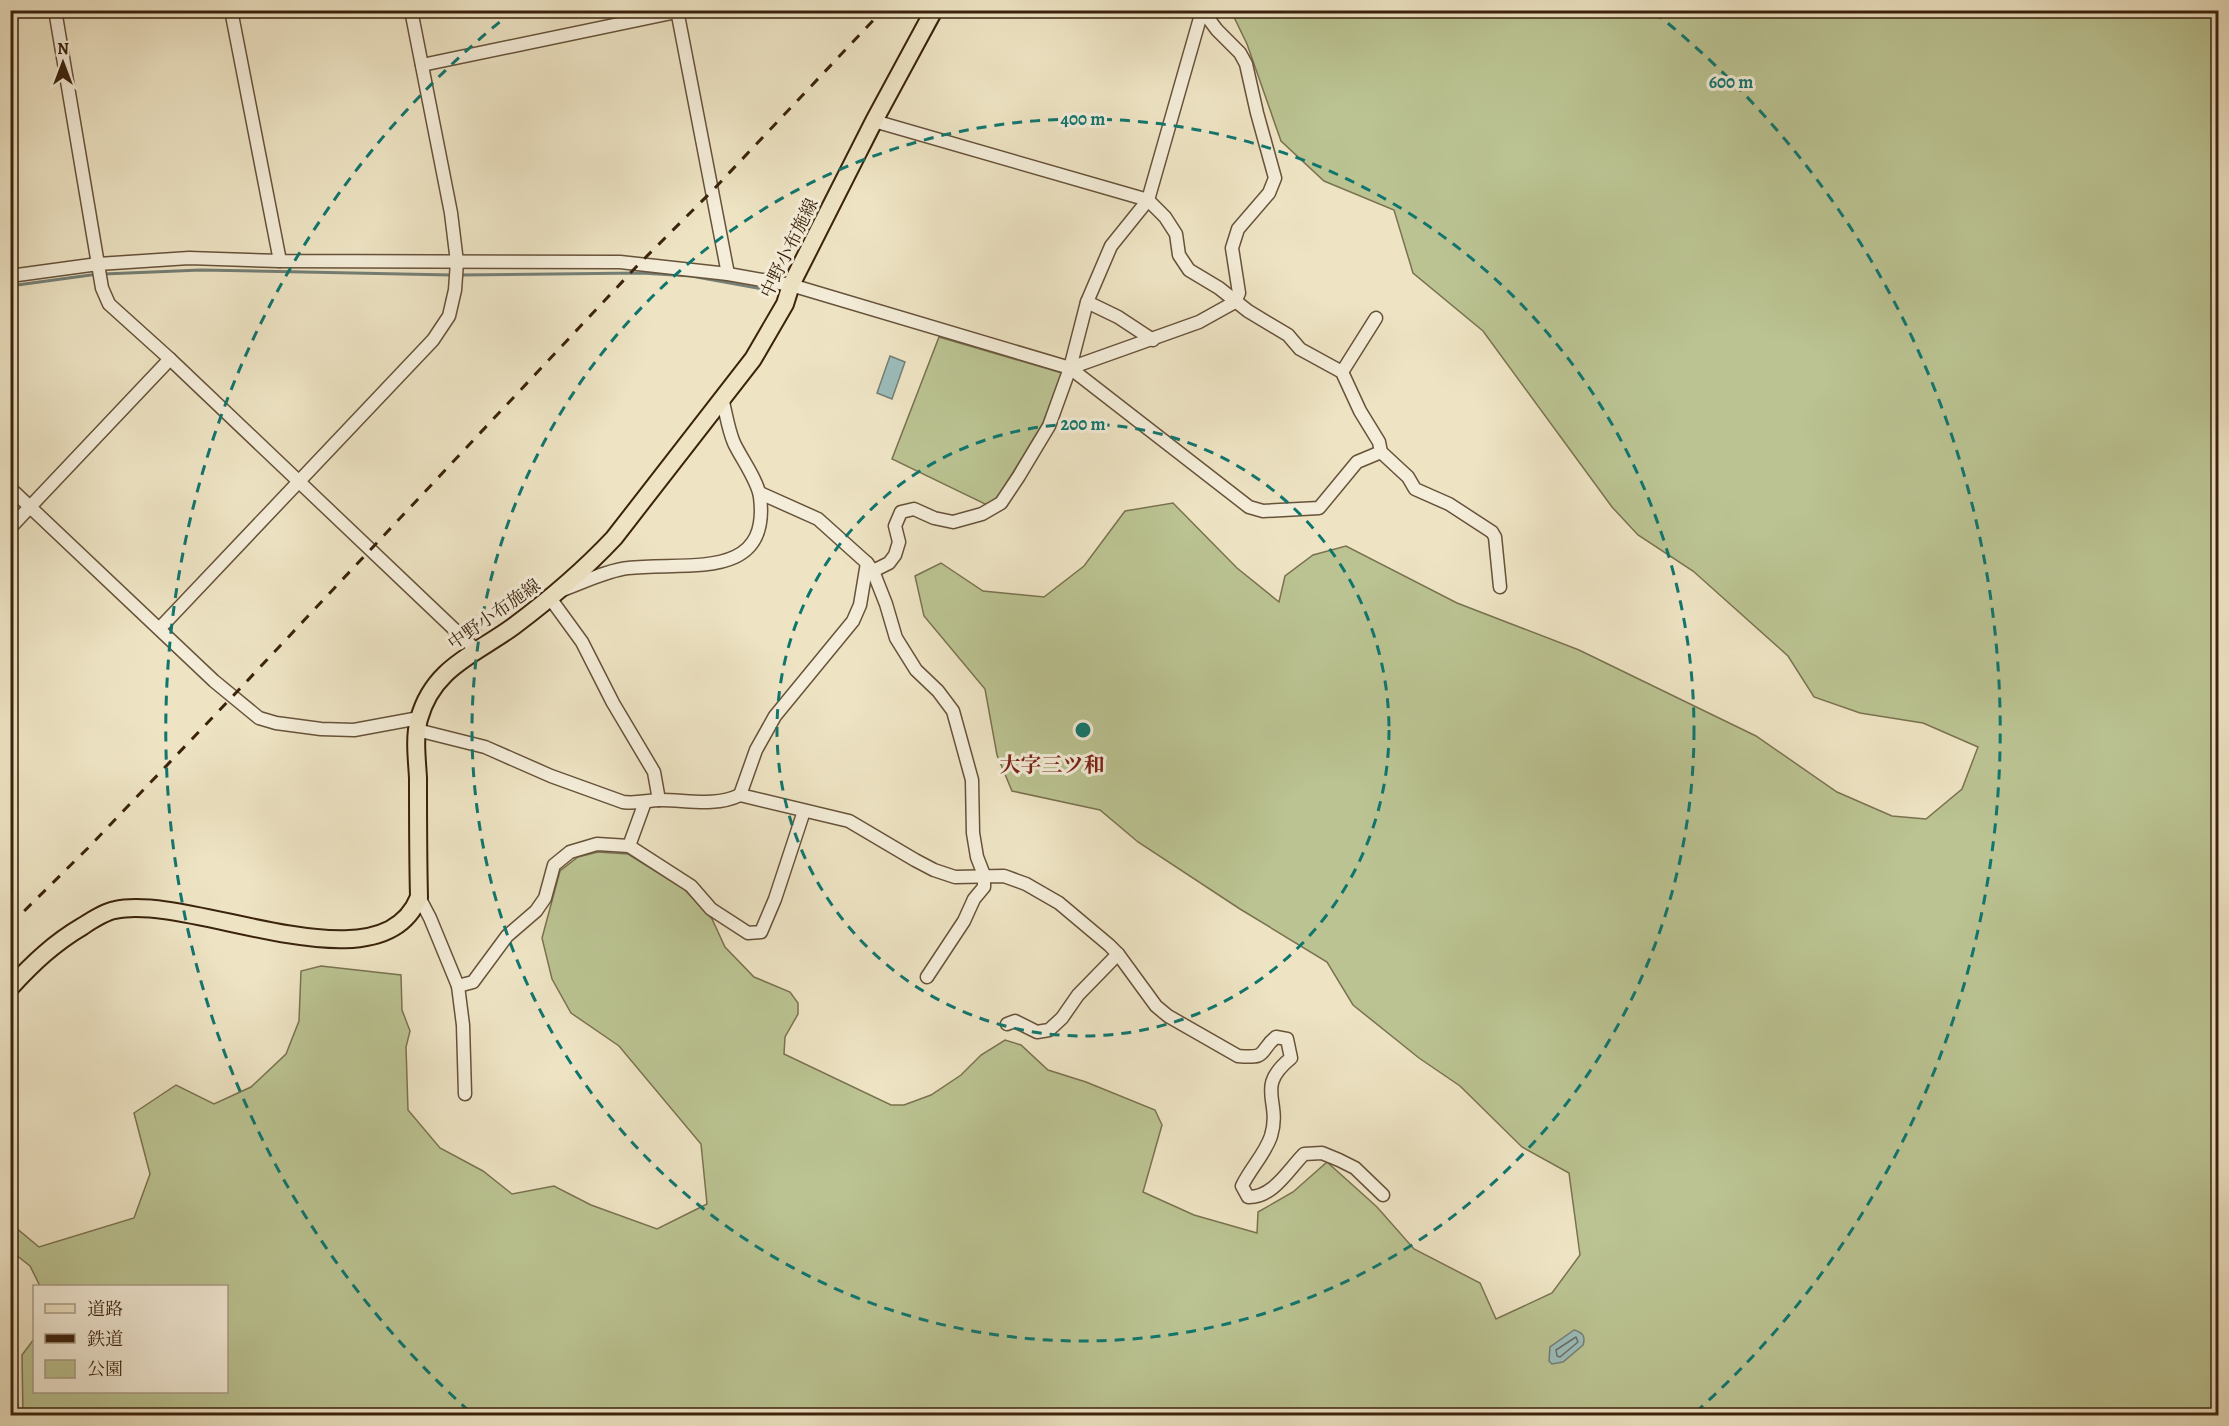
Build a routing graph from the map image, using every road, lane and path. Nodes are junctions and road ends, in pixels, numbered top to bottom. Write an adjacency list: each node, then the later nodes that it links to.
1 (55, 10): 12 (street)
2 (231, 10): 10 (street)
3 (411, 10): 7 (street)
4 (934, 10): 8 (main road, 中野小布施線)
5 (680, 11): 7 (street); 13 (street)
6 (1202, 11): 9 (street); 17 (street)
7 (422, 65): 11 (street)
8 (874, 121): 9 (street); 15 (main road, 中野小布施線)
9 (1149, 200): 16 (street); 17 (street)
10 (280, 261): 11 (street); 12 (street)
11 (457, 262): 13 (street); 25 (street)
12 (98, 264): 14 (street); 20 (street)
13 (728, 274): 15 (street)
14 (10, 276)
15 (791, 285): 21 (street); 23 (main road, 中野小布施線)
16 (1087, 302): 19 (street); 21 (street)
17 (1235, 302): 19 (street); 22 (street)
18 (1376, 318): 22 (street)
19 (1153, 340): 21 (street)
20 (170, 359): 25 (street); 28 (street)
21 (1070, 368): 24 (street); 30 (street)
22 (1342, 372): 24 (street)
23 (722, 398): 27 (street); 32 (main road, 中野小布施線)
24 (1381, 452): 31 (street)
25 (300, 482): 33 (street); 34 (street)
26 (10, 488): 28 (street)
27 (760, 494): 30 (street); 32 (street)
28 (31, 507): 29 (street); 33 (street)
29 (10, 528)
30 (870, 567): 36 (street); 41 (street)
31 (1500, 587)
32 (554, 595): 34 (main road, 中野小布施線); 37 (street)
33 (160, 628): 35 (street)
34 (476, 650): 35 (main road, 中野小布施線)
35 (418, 724): 38 (street); 42 (main road, 中野小布施線)
36 (740, 795): 37 (street); 39 (street)
37 (659, 800): 38 (street)
38 (645, 802): 40 (street)
39 (804, 811): 40 (street); 41 (street)
40 (629, 846): 45 (street)
41 (984, 875): 43 (street); 44 (street)
42 (419, 897): 45 (street); 46 (main road)
43 (1118, 954): 47 (street); 49 (street)
44 (927, 977)
45 (458, 986): 48 (street)
46 (10, 988)
47 (1007, 1024)
48 (465, 1094)
49 (1383, 1195)
50 (10, 1400): 51 (street)
51 (12, 1416)

